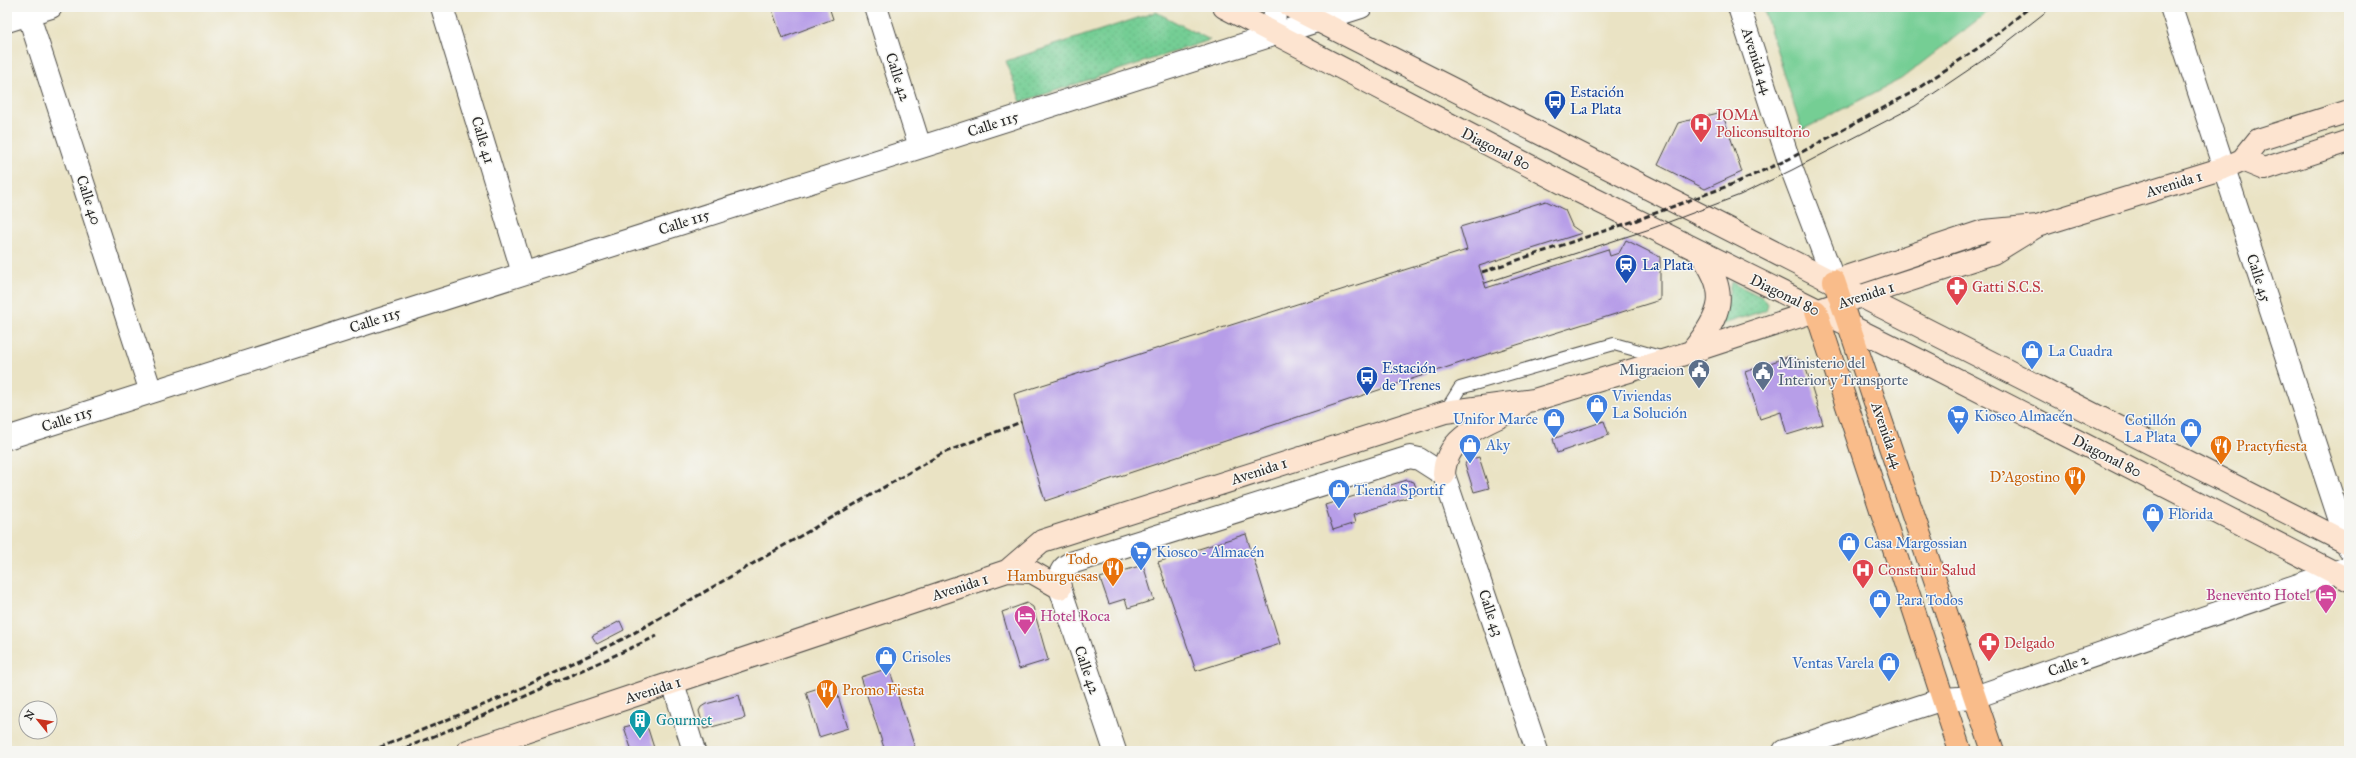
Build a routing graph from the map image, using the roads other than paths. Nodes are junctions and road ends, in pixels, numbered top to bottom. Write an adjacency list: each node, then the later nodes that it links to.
1 (52, 7): 10 (street)
2 (442, 7): 20 (street, Calle 41)
3 (876, 7): 16 (street, Calle 42)
4 (1224, 7): 13 (main road, Diagonal 80)
5 (1275, 7): 13 (street)
6 (1291, 7): 12 (main road, Diagonal 80)
7 (1361, 7): 12 (street, Calle 115)
8 (1739, 7): 21 (street, Avenida 44)
9 (2171, 7): 17 (street, Calle 45)
10 (27, 11): 11 (street); 28 (street, Calle 40)
11 (7, 21)
12 (1317, 21): 13 (street, Calle 115); 21 (main road, Diagonal 80)
13 (1274, 35): 16 (street, Calle 115); 19 (main road, Diagonal 80)
14 (2349, 110): 17 (main road)
15 (2349, 141): 17 (main road)
16 (920, 147): 20 (street, Calle 115)
17 (2233, 164): 18 (main road, Avenida 1); 33 (street, Calle 45)
18 (2037, 226): 21 (main road, Avenida 1); 22 (main road, Avenida 1)
19 (1700, 253): 24 (main road, Diagonal 80); 26 (main road)
20 (523, 273): 28 (street, Calle 115)
21 (1834, 281): 22 (main road, Diagonal 80); 23 (main road, Avenida 44)
22 (1863, 296): 23 (main road, Avenida 1); 33 (main road, Diagonal 80)
23 (1842, 302): 24 (main road, Avenida 1); 25 (main road, Avenida 44)
24 (1816, 311): 25 (main road, Diagonal 80); 26 (main road, Avenida 1); 39 (main road, Avenida 44)
25 (1851, 327): 35 (main road, Diagonal 80); 38 (main road, Avenida 44)
26 (1692, 351): 27 (main road, Avenida 1)
27 (1669, 359): 29 (main road, Avenida 1); 30 (lane)
28 (152, 392): 31 (street, Calle 115)
29 (1534, 400): 30 (main road, Avenida 1); 32 (main road)
30 (1444, 412): 34 (main road, Avenida 1)
31 (7, 438)
32 (1444, 475): 36 (street, Avenida 1); 43 (street, Calle 43)
33 (2349, 545)
34 (1007, 572): 36 (main road); 37 (main road, Avenida 1)
35 (2344, 573): 38 (street, Calle 2)
36 (1060, 588): 42 (street, Calle 42)
37 (673, 683): 40 (main road, Avenida 1); 41 (street)
38 (1975, 697): 39 (street, Calle 2); 46 (main road, Avenida 44)
39 (1943, 699): 44 (street, Calle 2); 45 (main road, Avenida 44)
40 (468, 751)
41 (694, 751)
42 (1115, 751)
43 (1537, 751)
44 (1784, 751)
45 (1960, 751)
46 (1993, 751)

